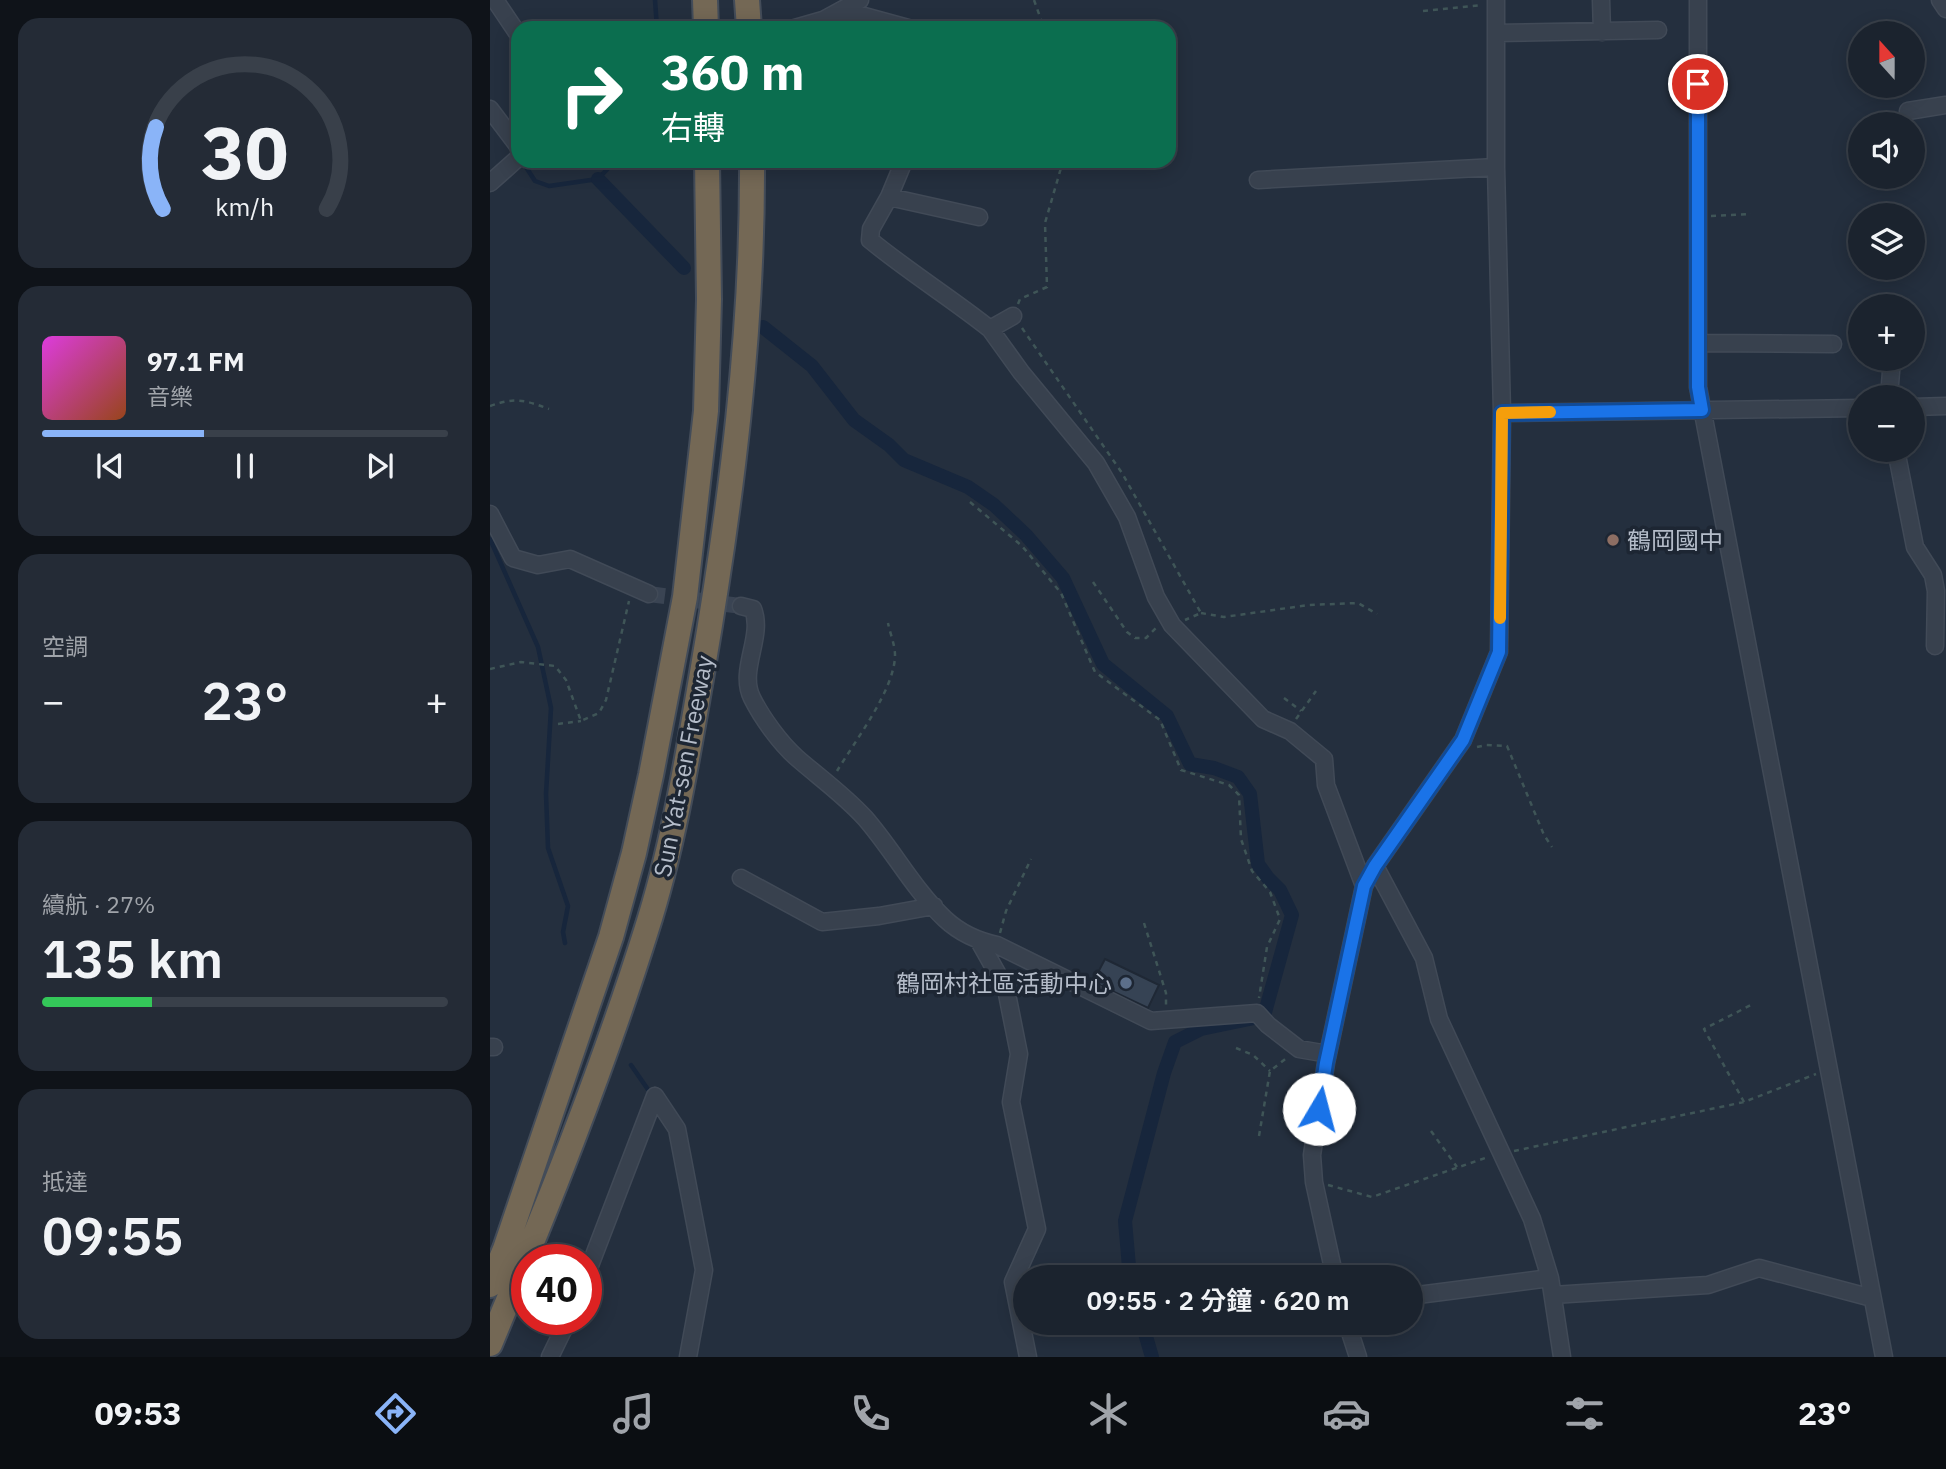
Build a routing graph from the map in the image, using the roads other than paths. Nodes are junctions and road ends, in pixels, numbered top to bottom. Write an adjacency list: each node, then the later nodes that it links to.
1 (495, 0): 15 (street)
2 (705, 0): 11 (highway)
3 (747, 0): 12 (highway)
4 (860, 0): 10 (street)
5 (1601, 0): 17 (street)
6 (1698, 0): 34 (street)
7 (1940, 0): 9 (street)
8 (1496, 1): 18 (street)
9 (1946, 9)
10 (823, 20): 13 (street); 14 (street)
11 (706, 21)
12 (748, 21)
13 (820, 21)
14 (882, 21)
15 (511, 24)
16 (1658, 30): 17 (street)
17 (1602, 32): 18 (street)
18 (1496, 33): 24 (street)
19 (1946, 105): 21 (street)
20 (490, 109): 22 (street)
21 (1908, 111)
22 (511, 137)
23 (511, 164): 29 (street)
24 (1496, 167): 28 (street); 40 (street)
25 (707, 168): 52 (highway, Sun Yat-sen Freeway)
26 (752, 168): 62 (highway, Sun Yat-sen Freeway)
27 (901, 168): 30 (street)
28 (1258, 180)
29 (490, 183)
30 (889, 197): 31 (street); 33 (street)
31 (979, 217)
32 (1013, 316): 33 (street)
33 (990, 329): 48 (street)
34 (1698, 343): 35 (street); 39 (street)
35 (1833, 344)
36 (1925, 407): 37 (street)
37 (1946, 407)
38 (1848, 408): 39 (street)
39 (1702, 410): 40 (street); 59 (street)
40 (1502, 413): 46 (street)
41 (1898, 462): 45 (street)
42 (490, 514): 43 (street)
43 (649, 594)
44 (741, 606): 49 (street)
45 (1935, 646)
46 (1375, 866): 48 (street); 57 (street)
47 (741, 878): 49 (street)
48 (1364, 886): 51 (street)
49 (934, 906): 50 (street)
50 (979, 941): 51 (street); 65 (street)
51 (1328, 1054): 55 (street)
52 (527, 1181): 54 (highway); 56 (highway, Sun Yat-sen Freeway)
53 (598, 1244): 64 (street)
54 (490, 1246)
55 (1332, 1265)
56 (490, 1284)
57 (1551, 1287): 58 (street); 59 (street); 67 (street)
58 (1423, 1295)
59 (1872, 1298): 68 (street)
60 (561, 1335): 63 (street)
61 (1351, 1335): 66 (street)
62 (490, 1344)
63 (550, 1357)
64 (688, 1357)
65 (1028, 1357)
66 (1358, 1357)
67 (1562, 1357)
68 (1884, 1357)

